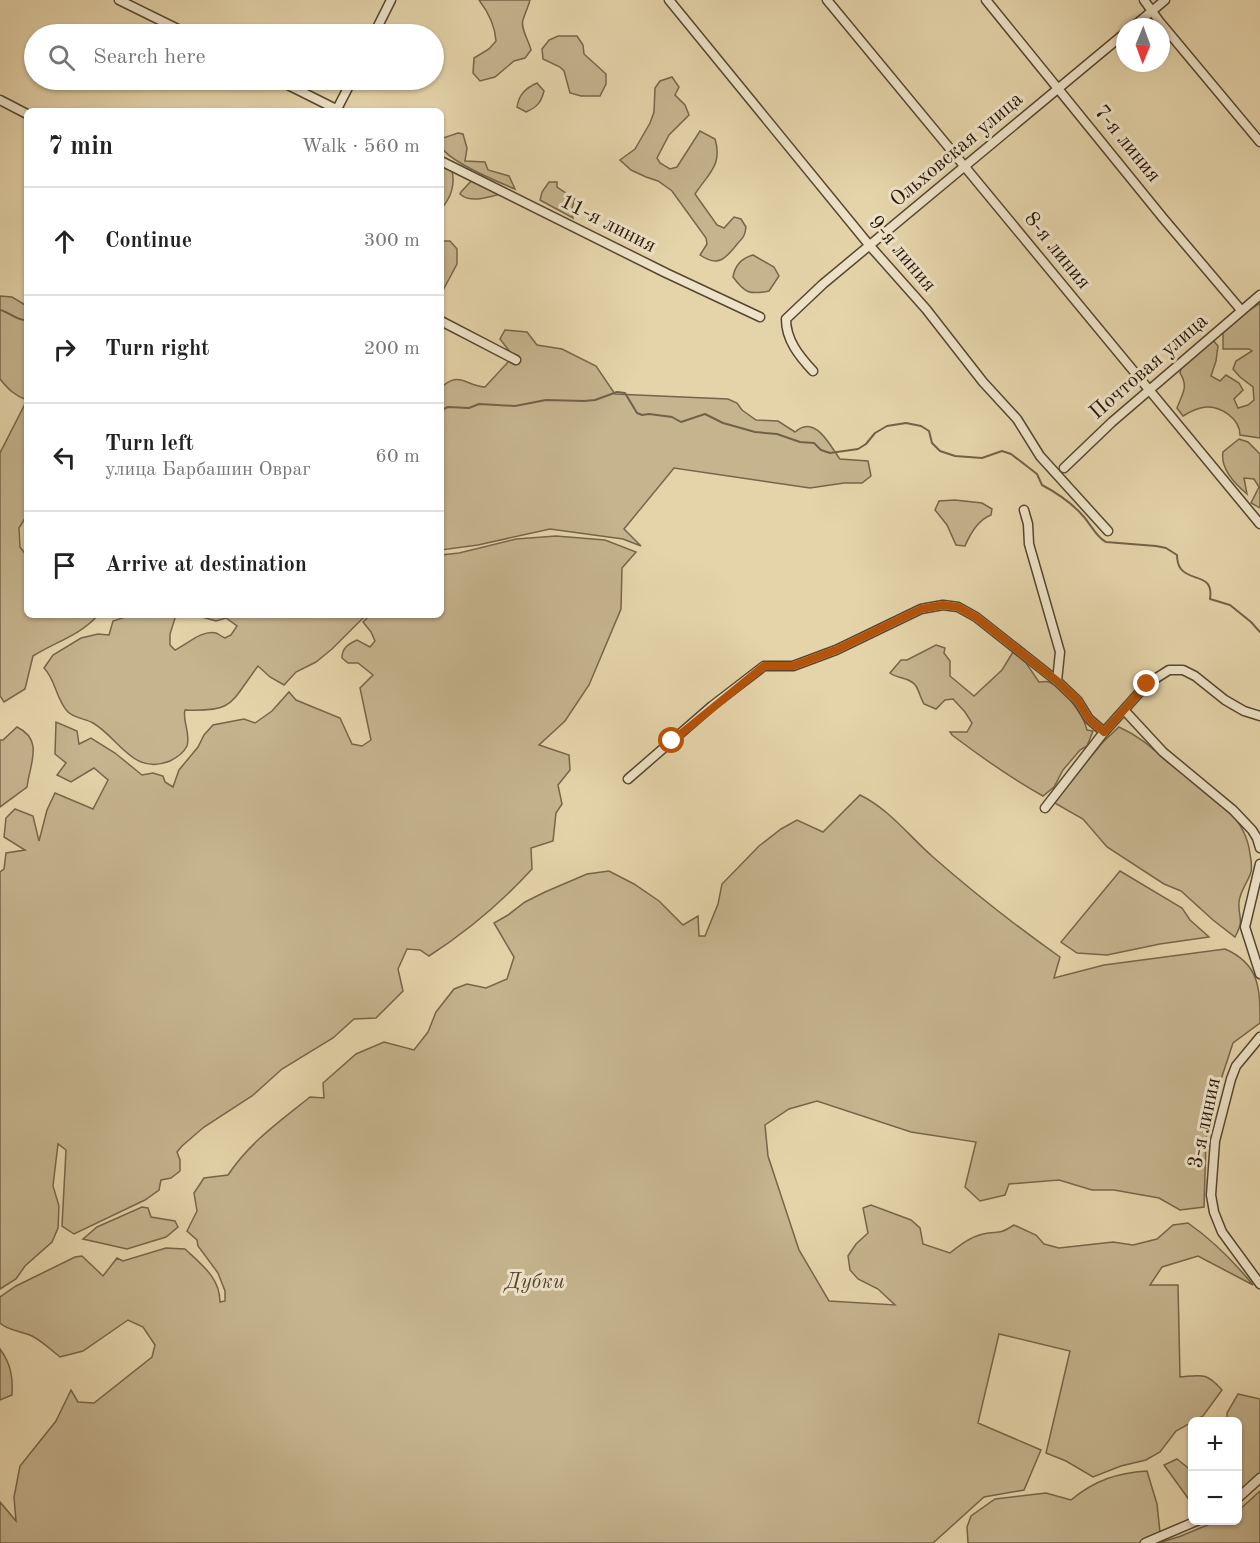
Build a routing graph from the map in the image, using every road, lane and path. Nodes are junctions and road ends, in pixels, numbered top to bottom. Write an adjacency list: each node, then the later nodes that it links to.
1 (119, 0): 10 (street)
2 (391, 0): 11 (street)
3 (669, 0): 23 (street, 9-я линия)
4 (826, 0): 22 (street, 8-я линия)
5 (986, 0): 13 (street, 7-я линия)
6 (1144, 0): 8 (street)
7 (1165, 0): 8 (street)
8 (1152, 10): 9 (street); 20 (street)
9 (1143, 18)
10 (168, 24)
11 (379, 24)
12 (1116, 41): 13 (street, Ольховская улица)
13 (1059, 89): 22 (street, Ольховская улица); 25 (street, 7-я линия)
14 (298, 90): 17 (street)
15 (347, 90): 18 (street)
16 (0, 100): 19 (street)
17 (334, 108)
18 (339, 108)
19 (24, 112)
20 (1260, 142)
21 (444, 162): 26 (street, 11-я линия)
22 (965, 166): 23 (street, Ольховская улица); 30 (street, 8-я линия)
23 (870, 246): 29 (street, Ольховская улица); 34 (street, 9-я линия)
24 (1260, 295): 25 (street, Почтовая улица)
25 (1241, 310): 30 (street, Почтовая улица)
26 (760, 317)
27 (444, 323): 28 (street)
28 (516, 360)
29 (813, 371)
30 (1149, 391): 31 (street, Почтовая улица); 33 (street, 8-я линия)
31 (1064, 468)
32 (1024, 510): 35 (street)
33 (1260, 524)
34 (1108, 531)
35 (1057, 681): 38 (street); 39 (street)
36 (1125, 711): 37 (street); 38 (street); 41 (street)
37 (1260, 716)
38 (1104, 732): 40 (street)
39 (628, 779)
40 (1045, 808)
41 (1260, 848)
42 (1260, 864): 43 (street)
43 (1260, 974)
44 (1260, 1036): 45 (street, 3-я линия)
45 (1260, 1284)
46 (1260, 1478): 47 (street)
47 (1242, 1494)
48 (1188, 1525): 49 (street)
49 (1145, 1543)

